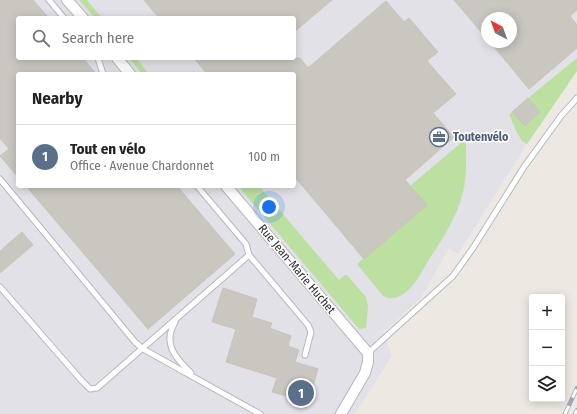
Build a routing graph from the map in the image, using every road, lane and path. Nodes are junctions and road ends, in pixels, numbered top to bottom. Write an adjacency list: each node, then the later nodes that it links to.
1 (49, 0): 3 (lane)
2 (67, 0): 4 (street)
3 (62, 16)
4 (81, 16)
5 (99, 60): 7 (lane)
6 (119, 60): 8 (street)
7 (102, 72)
8 (128, 72)
9 (577, 98): 17 (lane)
10 (0, 179): 16 (lane)
11 (199, 188): 13 (lane)
12 (228, 188): 17 (street, Rue Jean-Marie Huchet)
13 (249, 255): 15 (lane); 18 (lane)
14 (0, 286): 16 (lane)
15 (175, 320): 16 (lane); 19 (lane)
16 (143, 349): 19 (lane)
17 (368, 353): 21 (street)
18 (305, 355)
19 (196, 378): 20 (lane)
20 (260, 414)
21 (341, 414)

